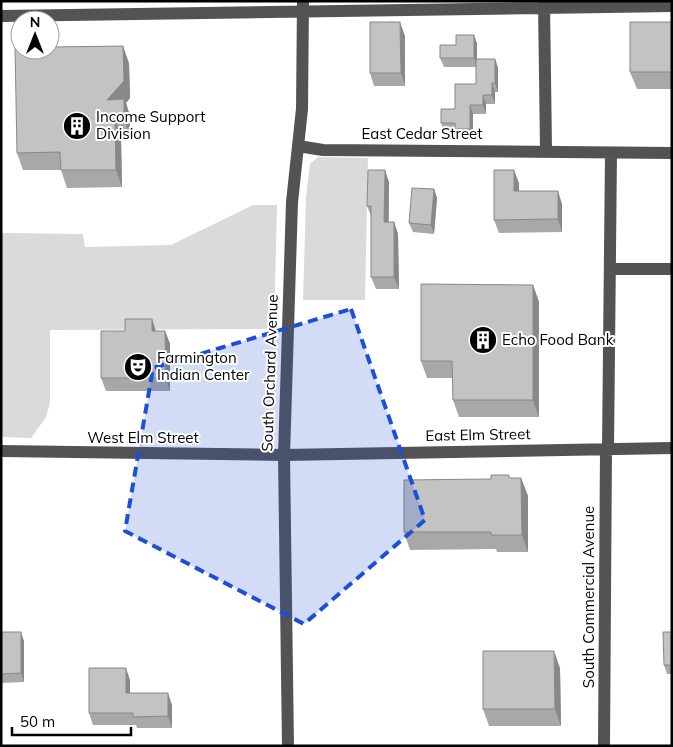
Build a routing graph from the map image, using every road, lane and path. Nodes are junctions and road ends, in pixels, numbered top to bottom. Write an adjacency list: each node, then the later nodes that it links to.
1 (544, 4): 2 (street); 3 (street); 6 (street)
2 (303, 6): 4 (street); 5 (street, South Orchard Avenue)
3 (672, 6)
4 (1, 16)
5 (298, 146): 6 (street, East Cedar Street); 14 (street, South Orchard Avenue)
6 (546, 150): 7 (street, East Cedar Street)
7 (611, 153): 8 (street, East Cedar Street); 9 (street, South Commercial Avenue)
8 (672, 153)
9 (610, 269): 10 (street); 12 (street, South Commercial Avenue)
10 (672, 269)
11 (672, 448): 12 (street, East Elm Street)
12 (607, 449): 14 (street, East Elm Street); 16 (street, South Commercial Avenue)
13 (1, 451): 14 (street, West Elm Street)
14 (284, 455): 15 (street, South Orchard Avenue)
15 (288, 746)
16 (604, 746)

